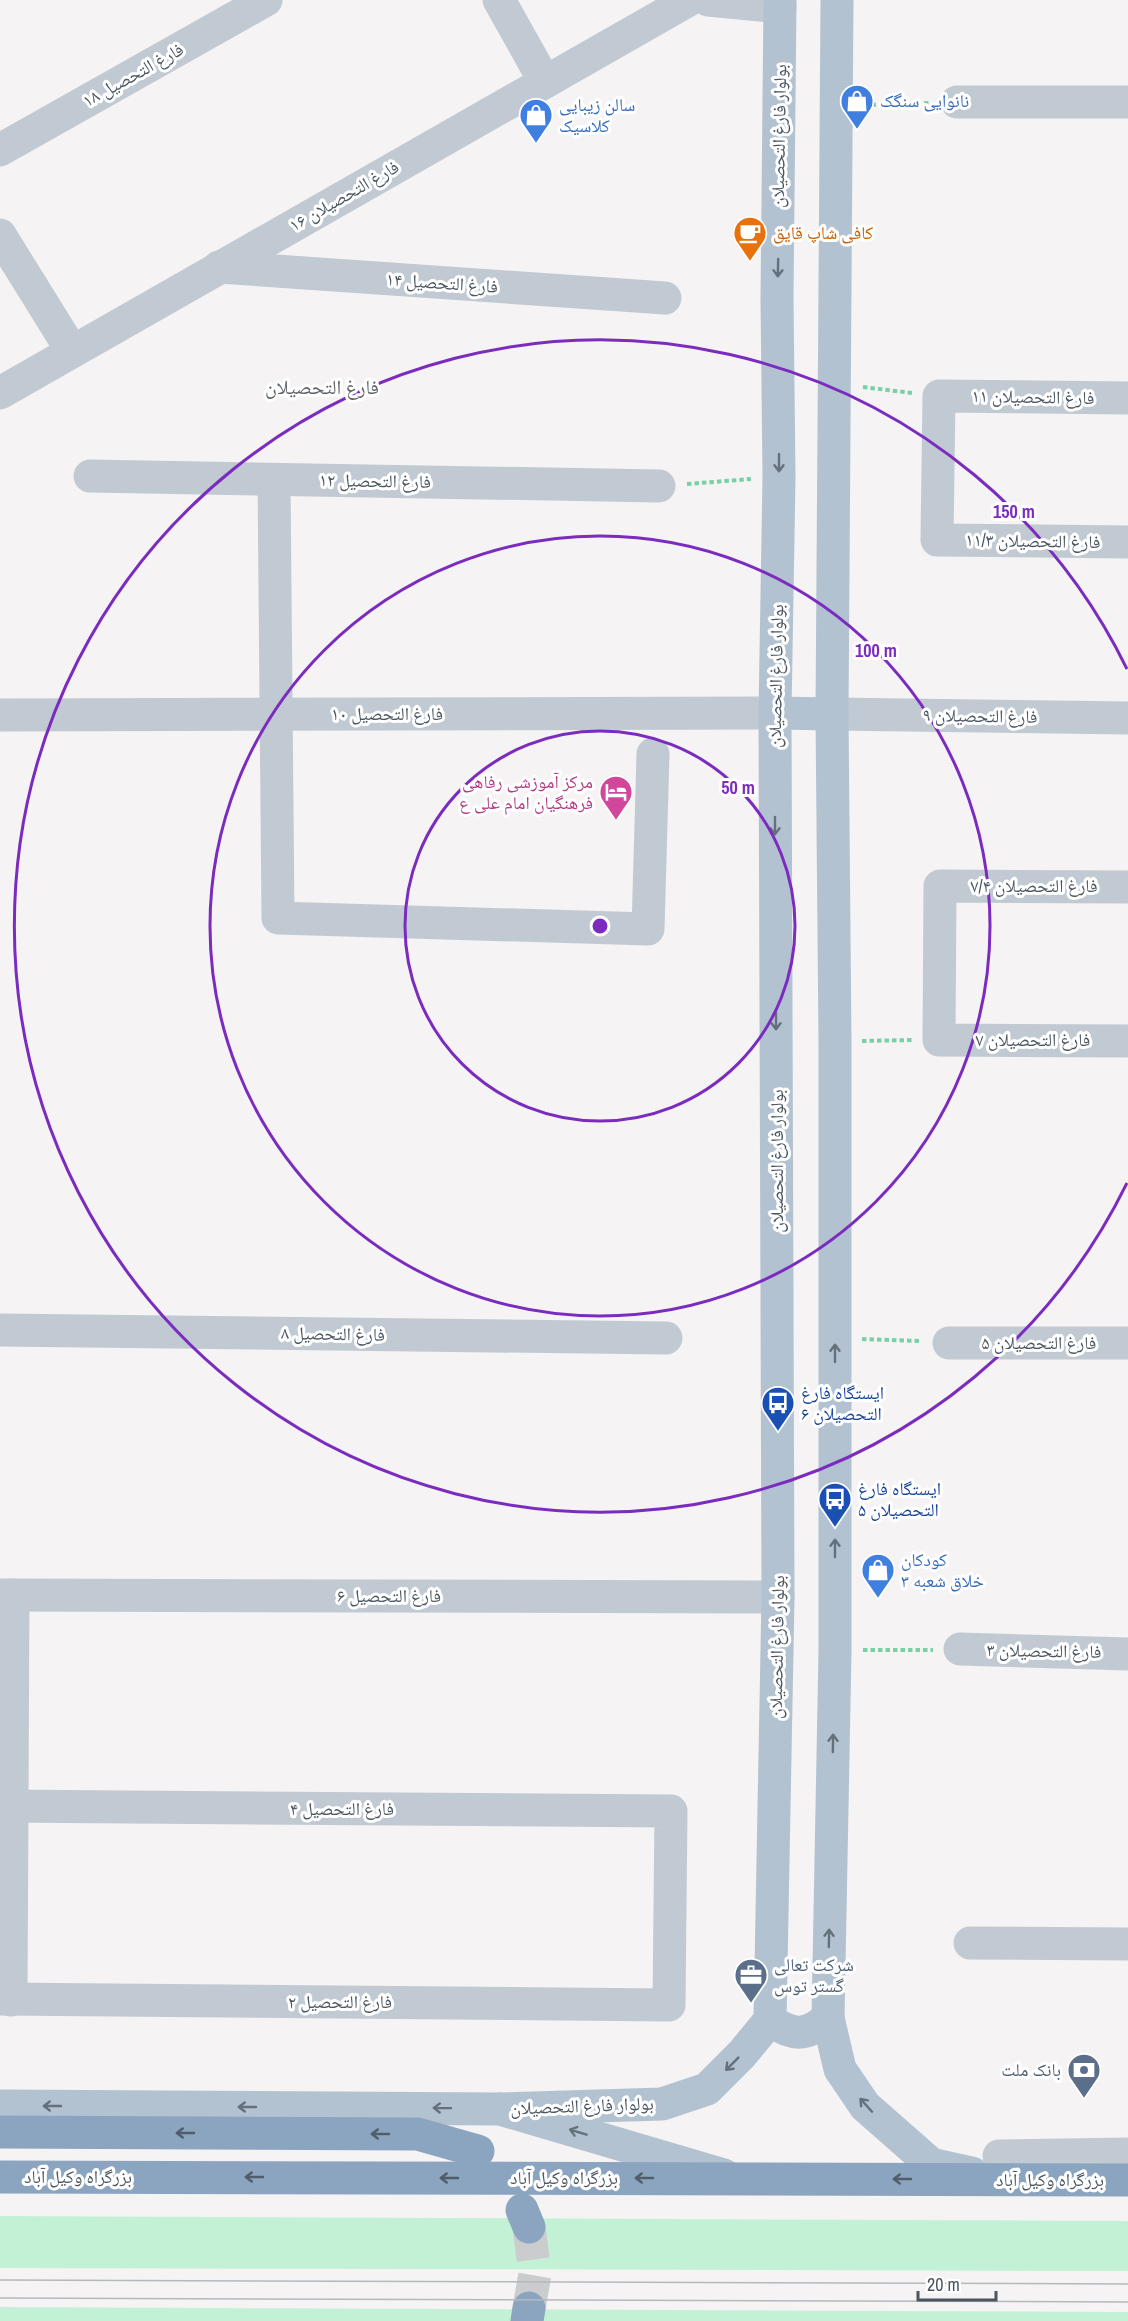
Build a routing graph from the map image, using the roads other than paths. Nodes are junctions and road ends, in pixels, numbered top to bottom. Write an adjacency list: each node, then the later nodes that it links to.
1 (266, 0): 10 (street, فارغ التحصیل ۱۸)
2 (499, 0): 7 (street)
3 (689, 0): 7 (street, فارغ التحصیلان ۱۶)
4 (708, 0): 6 (street)
5 (837, 0): 24 (main road)
6 (780, 3): 22 (main road, بولوار فارغ التحصیلان, one-way to 22)
7 (545, 82): 12 (street, فارغ التحصیلان ۱۶)
8 (957, 102): 9 (street)
9 (1128, 102)
10 (0, 150)
11 (0, 235): 14 (street)
12 (219, 267): 13 (street, فارغ التحصیل ۱۴); 14 (street, فارغ التحصیلان ۱۶)
13 (665, 298)
14 (72, 351): 15 (street, فارغ التحصیلان ۱۶)
15 (0, 393)
16 (1128, 398): 20 (street, فارغ التحصیلان ۱۱)
17 (90, 476): 18 (street, فارغ التحصیل ۱۲)
18 (274, 480): 19 (street, فارغ التحصیل ۱۲); 23 (street)
19 (659, 486)
20 (937, 540): 21 (street, فارغ التحصیلان ۱۱/۳)
21 (1128, 542)
22 (775, 713): 23 (street, فارغ التحصیل ۱۰); 24 (main road); 36 (main road, بولوار فارغ التحصیلان, one-way to 36)
23 (276, 714): 25 (street, فارغ التحصیل ۱۰); 27 (street)
24 (832, 714): 26 (street, فارغ التحصیلان ۹); 44 (main road, one-way to 24)
25 (0, 715)
26 (1128, 718)
27 (653, 754)
28 (1128, 887): 29 (street, فارغ التحصیلان ۷/۴)
29 (939, 1040): 30 (street, فارغ التحصیلان ۷)
30 (1128, 1041)
31 (0, 1330): 32 (street, فارغ التحصیل ۸)
32 (666, 1338)
33 (949, 1343): 34 (street, فارغ التحصیلان ۵)
34 (1128, 1343)
35 (6, 1595): 36 (street, فارغ التحصیل ۶); 39 (street)
36 (778, 1597): 45 (main road, بولوار فارغ التحصیلان)
37 (960, 1649): 38 (street, فارغ التحصیلان ۳)
38 (1128, 1654)
39 (6, 1806): 42 (street); 43 (street, فارغ التحصیل ۴)
40 (970, 1943): 41 (street)
41 (1128, 1944)
42 (5, 2000): 43 (street, فارغ التحصیل ۲)
43 (669, 2005)
44 (828, 2018): 45 (main road); 51 (main road, one-way to 44)
45 (770, 2020): 47 (main road, بولوار فارغ التحصیلان, one-way to 47)
46 (0, 2106): 47 (main road, one-way to 46)
47 (500, 2109): 53 (main road, one-way to 47)
48 (0, 2132): 49 (highway, one-way to 48)
49 (478, 2151)
50 (1128, 2154): 51 (street)
51 (1002, 2168): 53 (highway, بزرگراه وکیل آباد, one-way to 53); 54 (highway, بزرگراه وکیل آباد)
52 (0, 2176): 53 (highway, بزرگراه وکیل آباد, one-way to 52)
53 (735, 2178)
54 (1128, 2180)

